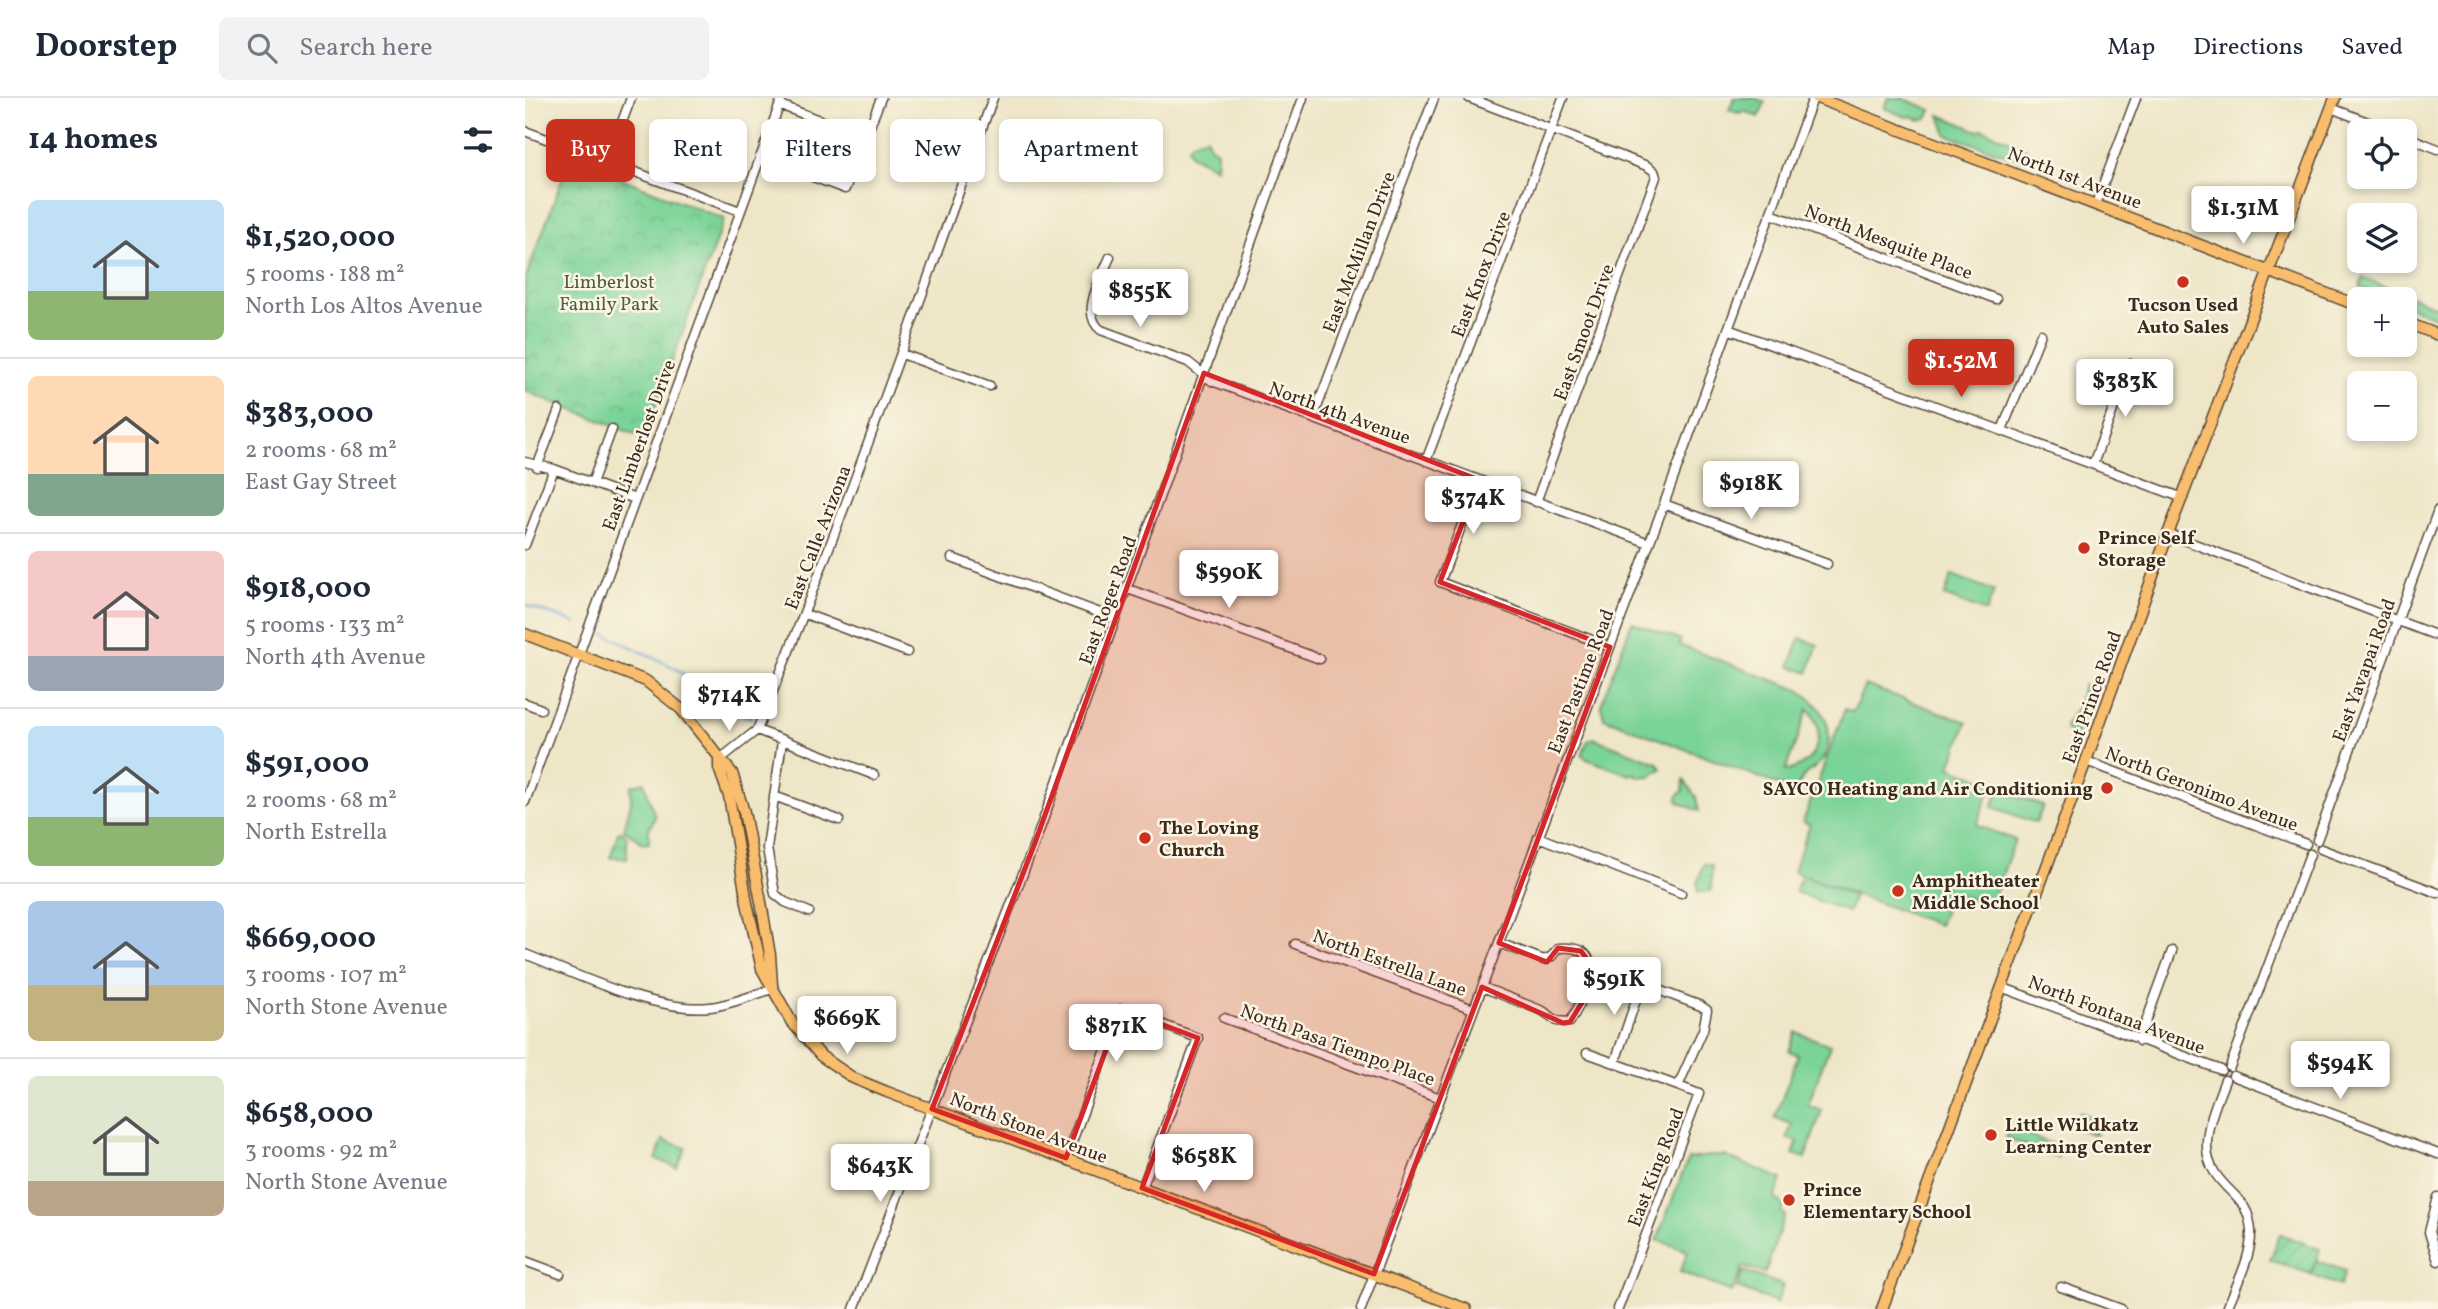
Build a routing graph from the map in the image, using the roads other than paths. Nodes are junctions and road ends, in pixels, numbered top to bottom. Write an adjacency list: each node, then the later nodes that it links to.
1 (631, 98): 12 (street)
2 (881, 98): 14 (street)
3 (993, 98): 36 (street, East Calle Arizona)
4 (1303, 98): 38 (street, East Roger Road)
5 (1434, 98): 41 (street, East McMillan Drive)
6 (1469, 98): 16 (street)
7 (1563, 98): 16 (street, East Knox Drive)
8 (1815, 98): 25 (main road, North 1st Avenue); 27 (street, East Pastime Road)
9 (2136, 98): 25 (street)
10 (781, 101): 13 (street); 21 (street, East Limberlost Drive)
11 (2333, 103): 15 (street); 29 (main road, East Prince Road)
12 (623, 119)
13 (822, 119)
14 (873, 119)
15 (2366, 119)
16 (1552, 129): 44 (street, East Knox Drive); 53 (street, East Smoot Drive)
17 (525, 131): 18 (street)
18 (546, 139)
19 (2417, 141): 20 (street)
20 (2438, 149)
21 (760, 157): 26 (street, East Limberlost Drive)
22 (635, 172): 26 (street)
23 (826, 182): 24 (street)
24 (848, 182)
25 (2096, 204): 29 (main road, North 1st Avenue)
26 (740, 211): 52 (street, East Limberlost Drive)
27 (1771, 214): 30 (street, North Mesquite Place); 33 (street, East Pastime Road)
28 (1109, 257): 38 (street, North 4th Avenue)
29 (2269, 272): 31 (main road, North 1st Avenue); 51 (main road, East Prince Road)
30 (1996, 299)
31 (2347, 301)
32 (2417, 327): 35 (main road)
33 (1728, 329): 43 (street); 54 (street, East Pastime Road)
34 (2041, 334): 43 (street)
35 (2438, 335)
36 (902, 354): 39 (street); 62 (street, East Calle Arizona)
37 (2130, 364): 46 (street)
38 (1204, 373): 41 (street, North 4th Avenue); 61 (street, East Roger Road)
39 (990, 386)
40 (559, 410): 47 (street)
41 (1313, 418): 44 (street, North 4th Avenue)
42 (612, 429): 50 (street)
43 (2002, 430): 46 (street)
44 (1426, 461): 49 (street, North 4th Avenue)
45 (525, 462): 47 (street)
46 (2093, 464): 51 (street)
47 (537, 467): 48 (street)
48 (555, 469): 50 (street); 58 (street)
49 (1479, 480): 53 (street, North 4th Avenue); 67 (street)
50 (592, 483): 52 (street)
51 (2183, 498): 56 (main road, East Prince Road)
52 (635, 499): 69 (street, East Limberlost Drive)
53 (1537, 502): 57 (street, North 4th Avenue)
54 (1664, 504): 57 (street, East Pastime Road); 60 (street)
55 (2438, 510): 64 (street, East Yavapai Road)
56 (2168, 534): 64 (street); 76 (main road, East Prince Road)
57 (1649, 543): 67 (street, East Pastime Road)
58 (525, 545)
59 (952, 558): 63 (street)
60 (1827, 564)
61 (1128, 589): 63 (street, East Roger Road); 70 (street)
62 (805, 614): 68 (street); 73 (street, East Calle Arizona)
63 (1116, 620): 104 (street, East Roger Road)
64 (2397, 621): 66 (street); 82 (street, East Yavapai Road)
65 (525, 634): 69 (main road, North Stone Avenue)
66 (2438, 636)
67 (1610, 647): 81 (street, East Pastime Road)
68 (907, 652)
69 (580, 655): 75 (main road, North Stone Avenue); 79 (street, East Limberlost Drive)
70 (1320, 659)
71 (525, 703): 72 (street)
72 (541, 709)
73 (757, 730): 74 (street); 75 (street)
74 (782, 741): 77 (street); 78 (street)
75 (719, 760): 95 (main road, North Stone Avenue)
76 (2086, 761): 83 (street, North Geronimo Avenue); 94 (main road, East Prince Road)
77 (874, 775)
78 (774, 796): 80 (street); 88 (street)
79 (525, 802)
80 (839, 820)
81 (1538, 837): 86 (street); 89 (street, East Pastime Road)
82 (2316, 839): 83 (street); 84 (street)
83 (2306, 844): 85 (street)
84 (2321, 849): 85 (street); 87 (street)
85 (2310, 854): 101 (street)
86 (1681, 893)
87 (2438, 894)
88 (809, 912)
89 (1499, 943): 93 (street, East Pastime Road); 93 (street)
90 (1295, 944): 96 (street, North Estrella Lane)
91 (2172, 951): 98 (street)
92 (525, 954): 95 (street)
93 (1482, 987): 96 (street, East Pastime Road)
94 (2001, 987): 98 (street, North Fontana Avenue); 118 (main road, East Prince Road)
95 (772, 989): 104 (main road, North Stone Avenue)
96 (1473, 1009): 103 (street, East Pastime Road)
97 (1224, 1018): 103 (street, North Pasa Tiempo Place)
98 (2139, 1041): 101 (street, North Fontana Avenue)
99 (1587, 1053): 100 (street)
100 (1615, 1062): 102 (street); 102 (street, East King Road)
101 (2227, 1073): 105 (street, North Fontana Avenue); 120 (street)
102 (1678, 1086): 117 (street, East King Road)
103 (1440, 1098): 112 (street, East Pastime Road)
104 (932, 1109): 106 (main road, North Stone Avenue); 114 (street, East Roger Road)
105 (2438, 1154)
106 (1066, 1158): 107 (main road, North Stone Avenue); 107 (street)
107 (1142, 1188): 112 (main road, North Stone Avenue)
108 (2438, 1197): 110 (street)
109 (525, 1261): 111 (street)
110 (2438, 1261)
111 (560, 1274)
112 (1374, 1274): 115 (street, East Pastime Road); 116 (main road, North Stone Avenue)
113 (2061, 1287): 119 (street)
114 (854, 1309)
115 (1361, 1309)
116 (1466, 1309)
117 (1618, 1309)
118 (1882, 1309)
119 (2122, 1309)
120 (2227, 1309)

